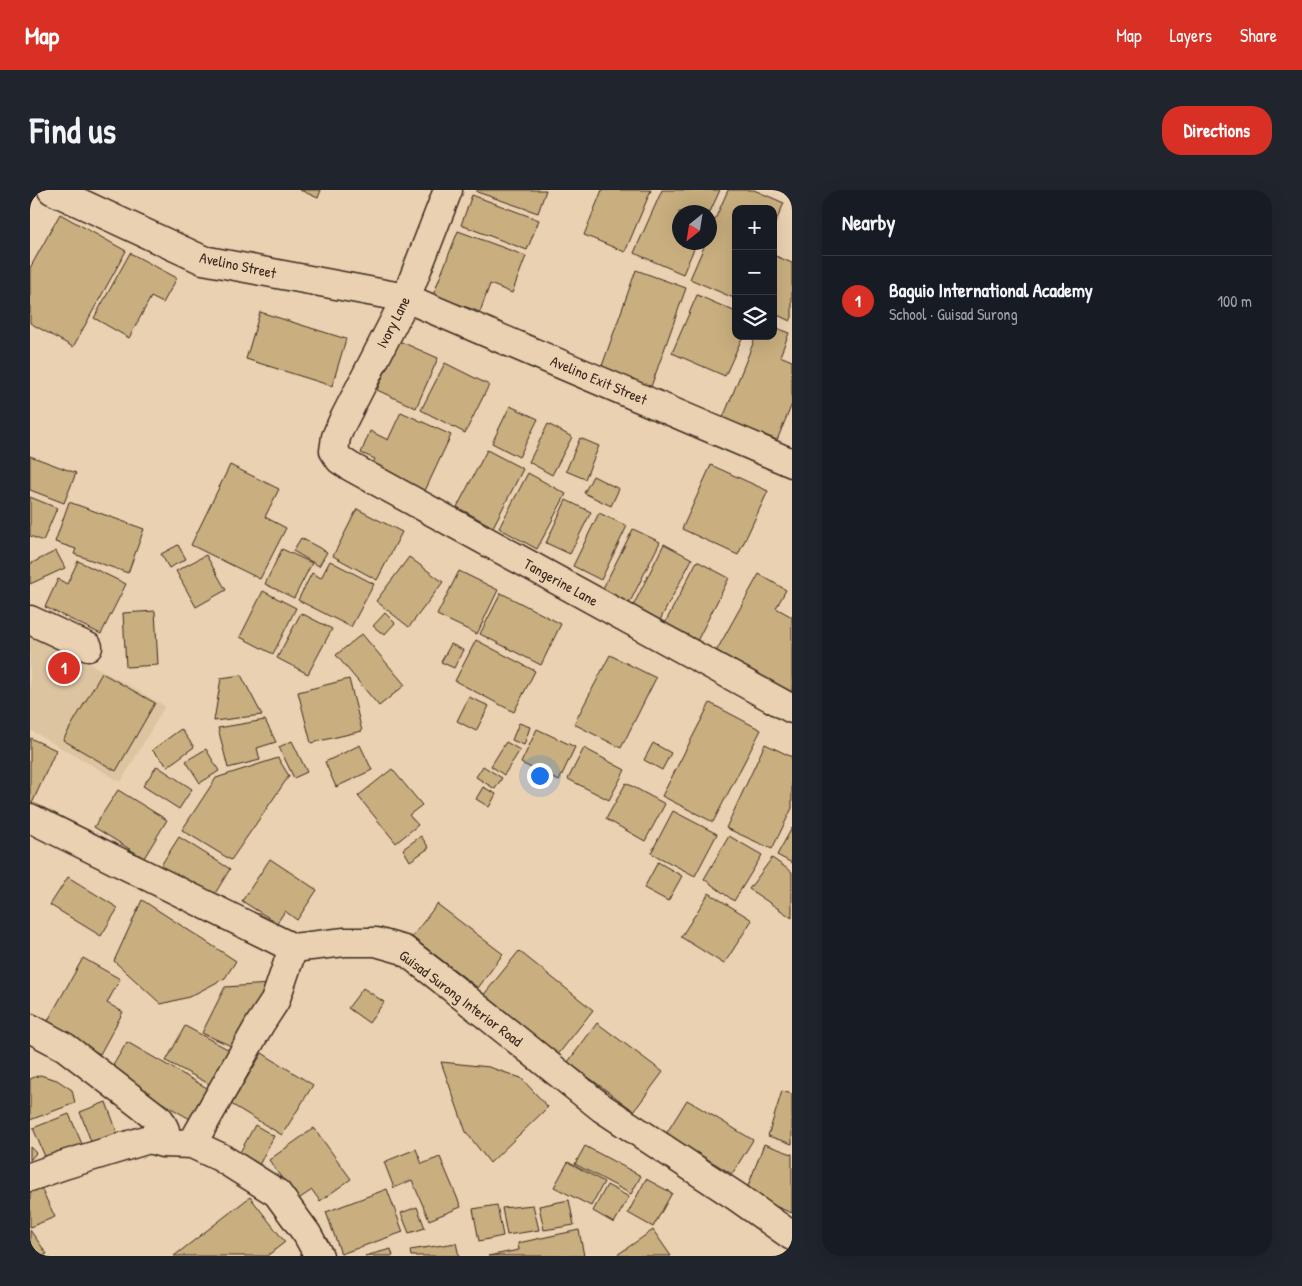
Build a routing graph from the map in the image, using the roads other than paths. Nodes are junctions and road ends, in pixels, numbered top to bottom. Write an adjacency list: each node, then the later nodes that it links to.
1 (52, 190): 3 (street, Avelino Street)
2 (448, 190): 3 (street, Ivory Lane)
3 (406, 298): 4 (street, Ivory Lane); 5 (street, Avelino Exit Street)
4 (334, 451): 8 (street, Tangerine Lane)
5 (792, 463)
6 (30, 620): 7 (street)
7 (88, 647)
8 (792, 709)
9 (32, 824): 10 (street)
10 (293, 948): 13 (street); 15 (street, Guisad Surong Interior Road)
11 (30, 1028): 12 (street)
12 (163, 1143): 13 (street); 14 (street)
13 (192, 1144): 16 (street)
14 (30, 1177)
15 (792, 1236)
16 (319, 1256)

